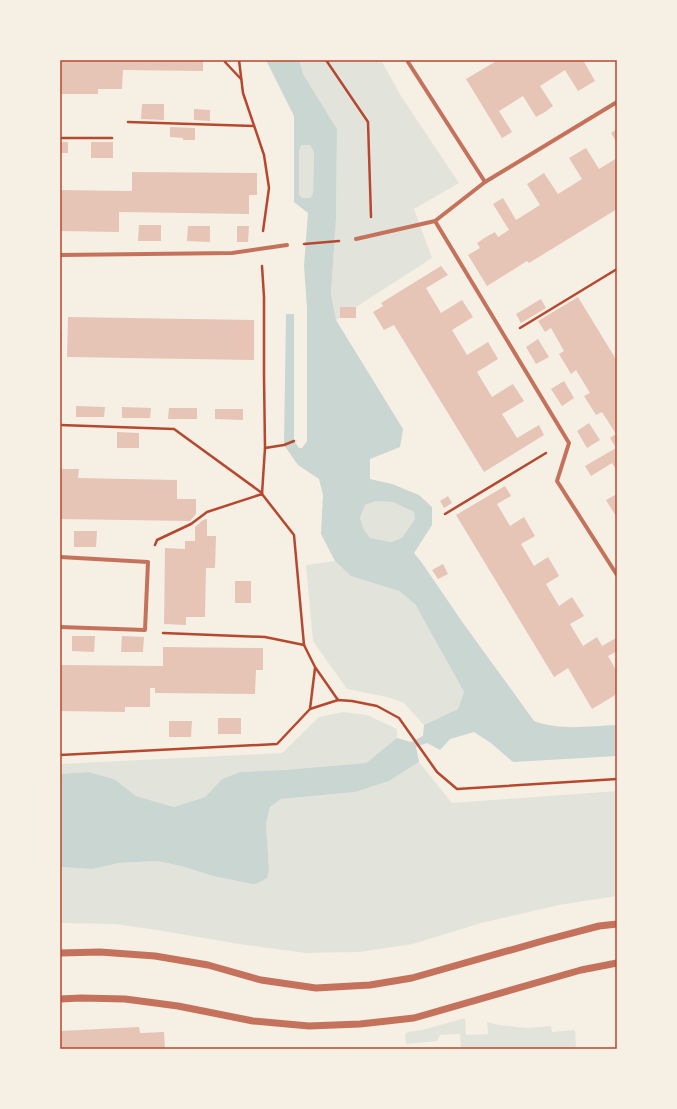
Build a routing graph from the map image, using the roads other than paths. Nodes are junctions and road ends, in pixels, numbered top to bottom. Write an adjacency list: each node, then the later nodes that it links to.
1 (408, 62): 3 (street)
2 (617, 102): 3 (street)
3 (485, 182): 4 (street)
4 (435, 221): 5 (street); 9 (street)
5 (356, 239)
6 (288, 245): 7 (street)
7 (60, 255)
8 (60, 557): 10 (street)
9 (617, 575)
10 (60, 627)
11 (617, 924): 12 (street)
12 (60, 953)
13 (617, 963): 14 (street)
14 (60, 999)

